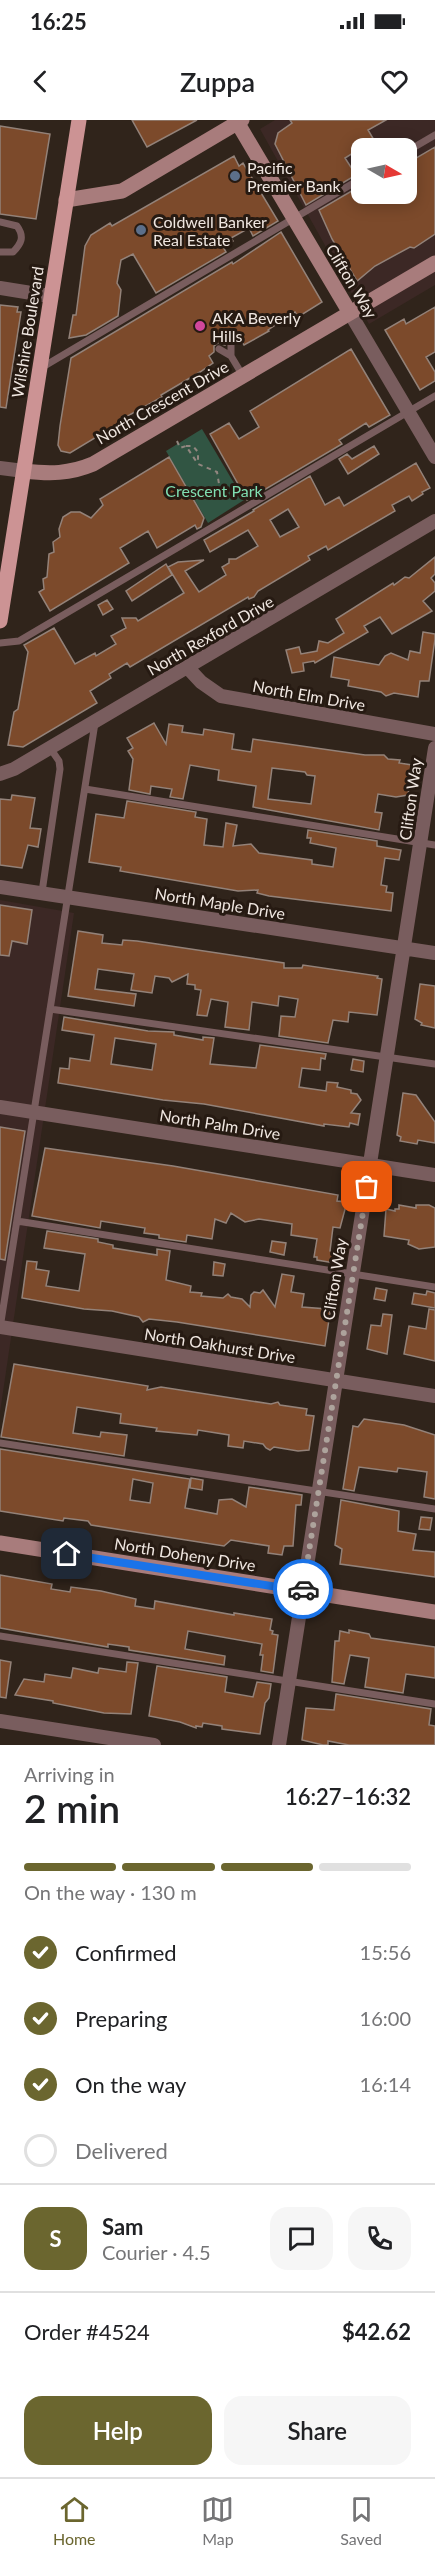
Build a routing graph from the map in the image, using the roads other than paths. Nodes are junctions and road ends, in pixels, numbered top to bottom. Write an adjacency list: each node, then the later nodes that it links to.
1 (79, 120): 6 (main road, Wilshire Boulevard)
2 (240, 121): 6 (street); 7 (street, Clifton Way)
3 (435, 135): 4 (lane)
4 (417, 146)
5 (351, 184): 7 (lane)
6 (66, 200): 12 (main road, Wilshire Boulevard)
7 (294, 218): 13 (street, Clifton Way); 17 (lane)
8 (0, 222): 9 (lane)
9 (0, 252)
10 (435, 263): 13 (street, North Crescent Drive)
11 (0, 288): 12 (street)
12 (50, 296): 17 (main road, Wilshire Boulevard)
13 (350, 313): 18 (street, North Crescent Drive); 20 (street, Clifton Way)
14 (231, 342): 16 (lane)
15 (219, 349): 16 (lane)
16 (231, 356): 18 (lane)
17 (38, 370): 23 (main road, Wilshire Boulevard)
18 (243, 376): 23 (street, North Crescent Drive)
19 (435, 396): 20 (lane)
20 (408, 412): 21 (street, Clifton Way); 27 (lane)
21 (435, 457)
22 (0, 468): 23 (street)
23 (24, 471): 25 (main road, Wilshire Boulevard)
24 (433, 524): 28 (street, North Rexford Drive)
25 (5, 559): 26 (main road, Wilshire Boulevard)
26 (0, 621)
27 (0, 643)
28 (188, 668): 29 (street, North Rexford Drive); 30 (street, North Elm Drive)
29 (95, 721): 31 (street, North Rexford Drive); 34 (lane)
30 (435, 734)
31 (50, 748): 33 (street, North Rexford Drive); 37 (lane)
32 (435, 748): 35 (street, Clifton Way)
33 (0, 774)
34 (85, 789): 35 (lane); 38 (lane)
35 (428, 844): 39 (street, Clifton Way)
36 (0, 887): 37 (street, North Maple Drive)
37 (42, 892): 38 (street, North Maple Drive)
38 (68, 896): 39 (street, North Maple Drive); 41 (lane)
39 (405, 948): 40 (street, North Maple Drive); 42 (street, Clifton Way)
40 (435, 953)
41 (50, 1009): 42 (lane); 45 (lane)
42 (388, 1056): 43 (lane); 46 (street, Clifton Way)
43 (435, 1064)
44 (0, 1107): 45 (street, North Palm Drive)
45 (34, 1112): 46 (street, North Palm Drive); 48 (lane)
46 (371, 1165): 47 (street, North Palm Drive); 49 (street, Clifton Way)
47 (435, 1175)
48 (17, 1221): 49 (lane); 51 (lane)
49 (353, 1274): 50 (lane); 52 (street, Clifton Way)
50 (435, 1287)
51 (0, 1328): 52 (street, North Oakhurst Drive)
52 (337, 1380): 53 (street, North Oakhurst Drive); 55 (street, Clifton Way)
53 (435, 1396)
54 (0, 1443): 55 (lane)
55 (319, 1491): 56 (lane); 58 (street, Clifton Way)
56 (435, 1509)
57 (0, 1543): 58 (street, North Doheny Drive)
58 (303, 1591): 59 (street, North Doheny Drive); 61 (street, Clifton Way)
59 (435, 1612)
60 (0, 1636): 61 (lane)
61 (289, 1681): 62 (lane); 65 (street, Clifton Way)
62 (435, 1704)
63 (0, 1720): 64 (street)
64 (154, 1745)
65 (279, 1745)

